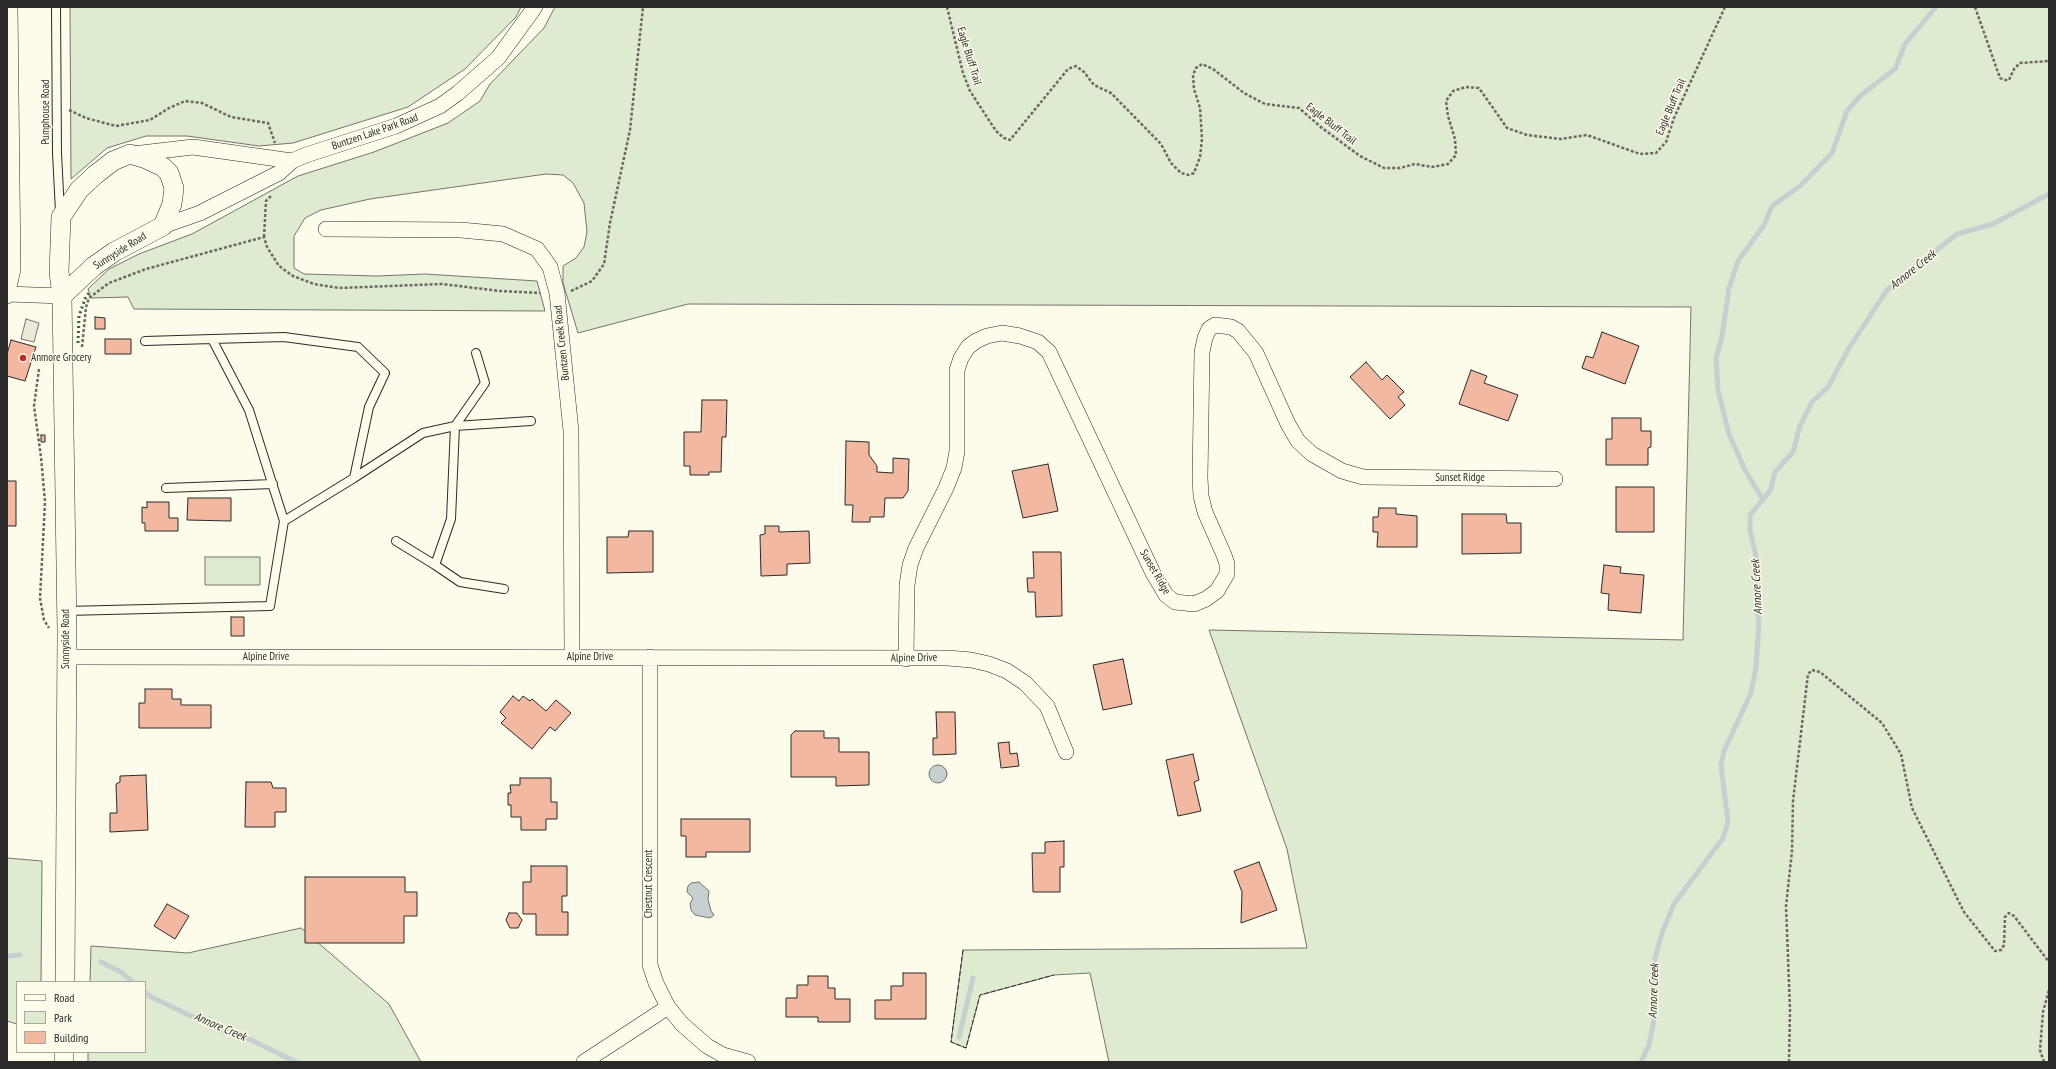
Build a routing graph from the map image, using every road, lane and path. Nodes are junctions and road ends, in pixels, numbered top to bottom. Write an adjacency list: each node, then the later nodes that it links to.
1 (10, 7): 17 (street)
2 (56, 7): 8 (lane, Pumphouse Road)
3 (535, 7): 11 (street, Buntzen Lake Park Road)
4 (947, 7): 5 (path, Eagle Bluff Trail)
5 (1725, 7)
6 (1975, 7): 7 (path)
7 (2049, 61)
8 (58, 105): 9 (path); 13 (lane, Pumphouse Road)
9 (276, 148)
10 (130, 154): 11 (street, Buntzen Lake Park Road); 13 (street); 14 (street)
11 (292, 161): 14 (street, Buntzen Lake Park Road)
12 (276, 190): 16 (path)
13 (61, 217): 18 (street, Sunnyside Road)
14 (163, 226): 18 (street, Sunnyside Road)
15 (326, 229): 36 (street, Buntzen Creek Road)
16 (264, 237)
17 (7, 295): 18 (street)
18 (62, 296): 33 (street, Sunnyside Road)
19 (212, 339): 20 (lane); 25 (lane); 27 (lane)
20 (145, 342)
21 (476, 354): 24 (lane)
22 (39, 369): 34 (path)
23 (531, 421): 24 (lane)
24 (455, 426): 25 (lane); 31 (lane)
25 (354, 478): 29 (lane)
26 (1555, 479): 38 (street, Sunset Ridge)
27 (273, 484): 28 (lane); 29 (lane)
28 (166, 488)
29 (284, 521): 33 (lane)
30 (396, 541): 31 (lane)
31 (435, 565): 32 (lane)
32 (504, 589)
33 (66, 611): 35 (street, Sunnyside Road)
34 (54, 632)
35 (67, 657): 36 (street, Alpine Drive); 41 (street, Sunnyside Road)
36 (572, 657): 37 (street, Alpine Drive)
37 (650, 657): 38 (street, Alpine Drive); 43 (street, Chestnut Crescent)
38 (906, 659): 39 (street, Alpine Drive)
39 (1066, 752)
40 (2049, 962): 46 (path)
41 (65, 981)
42 (2049, 990): 47 (path)
43 (668, 1007): 44 (street); 45 (street, Chestnut Crescent)
44 (584, 1062)
45 (748, 1062)
46 (1789, 1062)
47 (2044, 1062)

